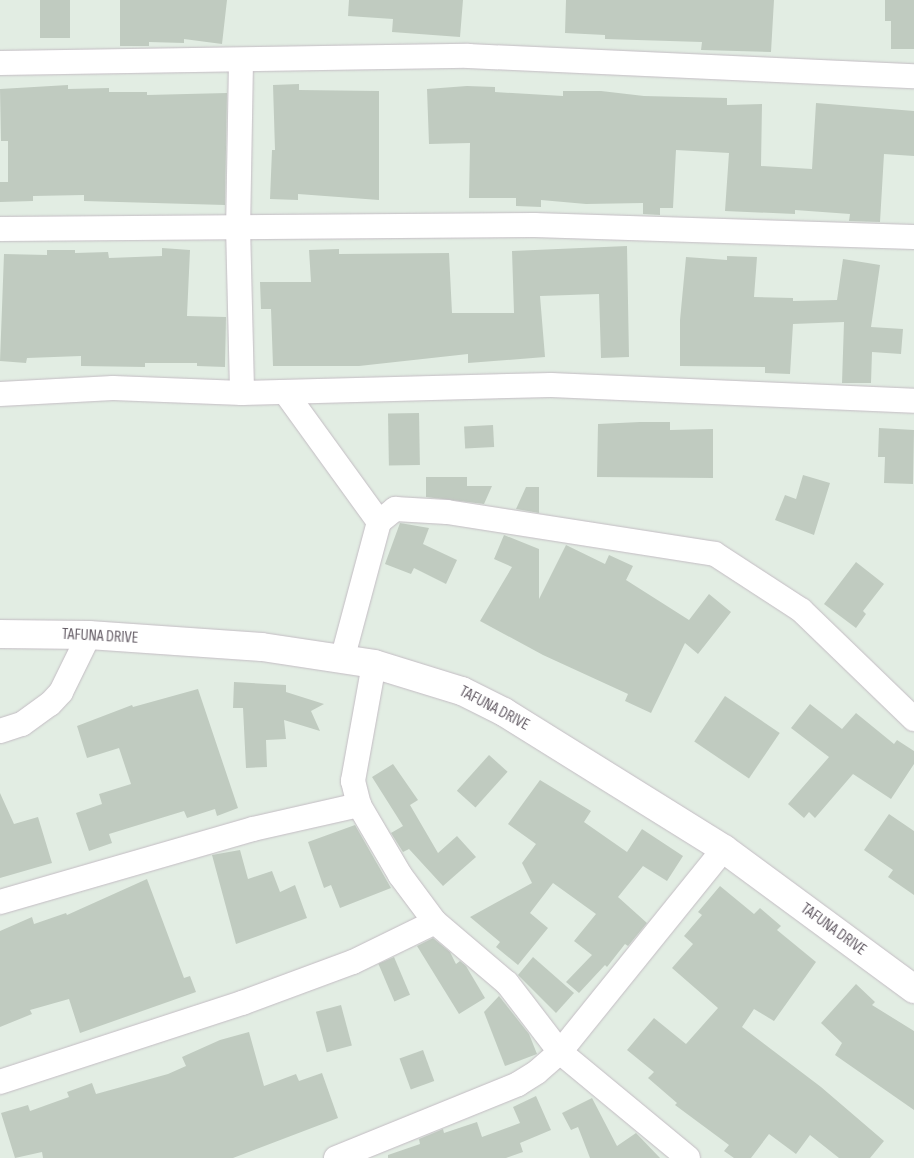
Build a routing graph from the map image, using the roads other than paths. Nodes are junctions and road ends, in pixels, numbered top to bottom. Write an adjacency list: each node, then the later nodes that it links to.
1 (241, 61): 2 (street); 3 (street); 4 (street)
2 (0, 63)
3 (914, 76)
4 (238, 226): 5 (street); 6 (street); 8 (street)
5 (0, 230)
6 (914, 237)
7 (285, 392): 8 (street); 10 (street); 11 (street)
8 (242, 393): 9 (street)
9 (0, 394)
10 (914, 401)
11 (379, 522): 14 (street); 16 (street)
12 (0, 634): 13 (main road, TAFUNA DRIVE)
13 (89, 636): 14 (main road, TAFUNA DRIVE); 17 (street)
14 (342, 660): 15 (main road, TAFUNA DRIVE)
15 (374, 664): 18 (street); 19 (main road, TAFUNA DRIVE)
16 (914, 719)
17 (0, 731)
18 (359, 806): 20 (street); 21 (street)
19 (724, 849): 22 (main road, TAFUNA DRIVE); 23 (street)
20 (0, 902)
21 (436, 922): 23 (street); 24 (street)
22 (914, 989)
23 (560, 1052): 25 (street); 26 (street)
24 (0, 1082)
25 (336, 1158)
26 (688, 1158)

